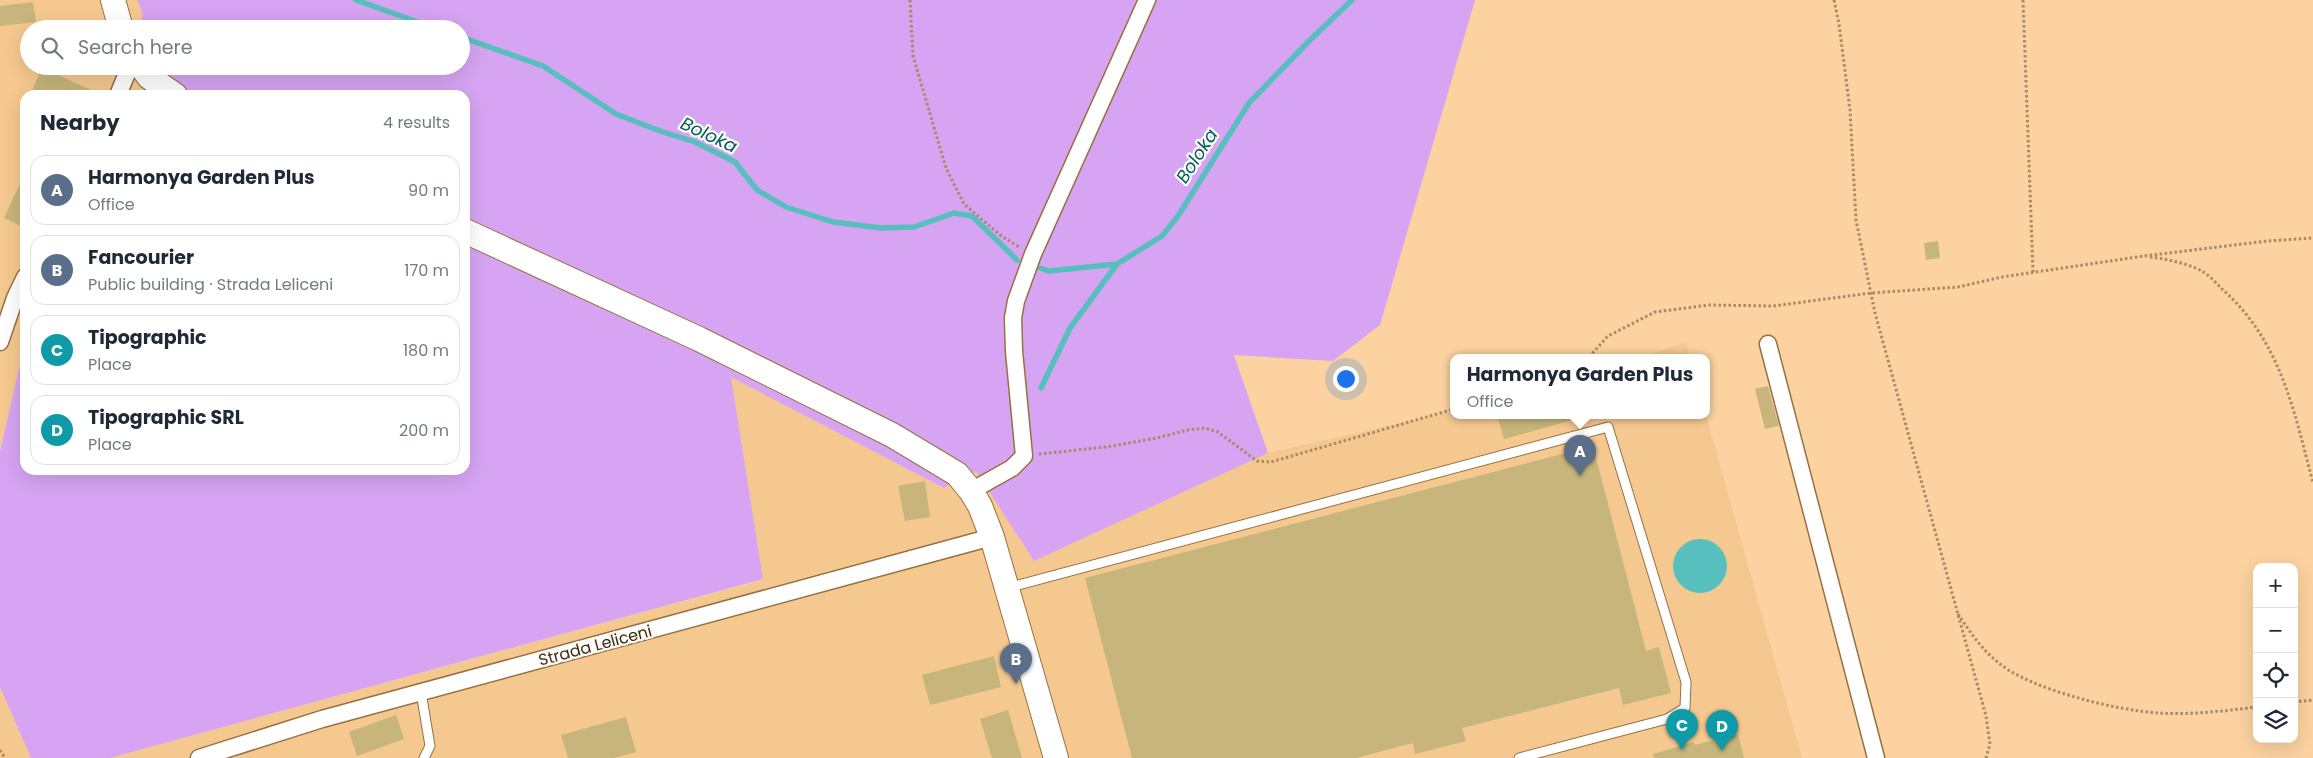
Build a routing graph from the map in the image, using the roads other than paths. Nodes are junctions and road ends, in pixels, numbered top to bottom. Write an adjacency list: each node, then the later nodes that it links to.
1 (113, 0): 3 (main road)
2 (1147, 0): 12 (street)
3 (119, 20)
4 (126, 75): 6 (street)
5 (148, 75): 7 (main road)
6 (120, 90)
7 (168, 90)
8 (470, 233): 12 (main road)
9 (20, 289): 10 (street)
10 (0, 342)
11 (1768, 344): 22 (street)
12 (971, 491): 13 (main road)
13 (992, 537): 14 (main road); 15 (street, Strada Leliceni)
14 (1007, 588): 20 (main road); 21 (lane)
15 (421, 692): 16 (lane); 17 (street, Strada Leliceni)
16 (430, 746): 18 (lane); 19 (lane)
17 (199, 758)
18 (424, 758)
19 (433, 758)
20 (1056, 758)
21 (1519, 758)
22 (1876, 758)

